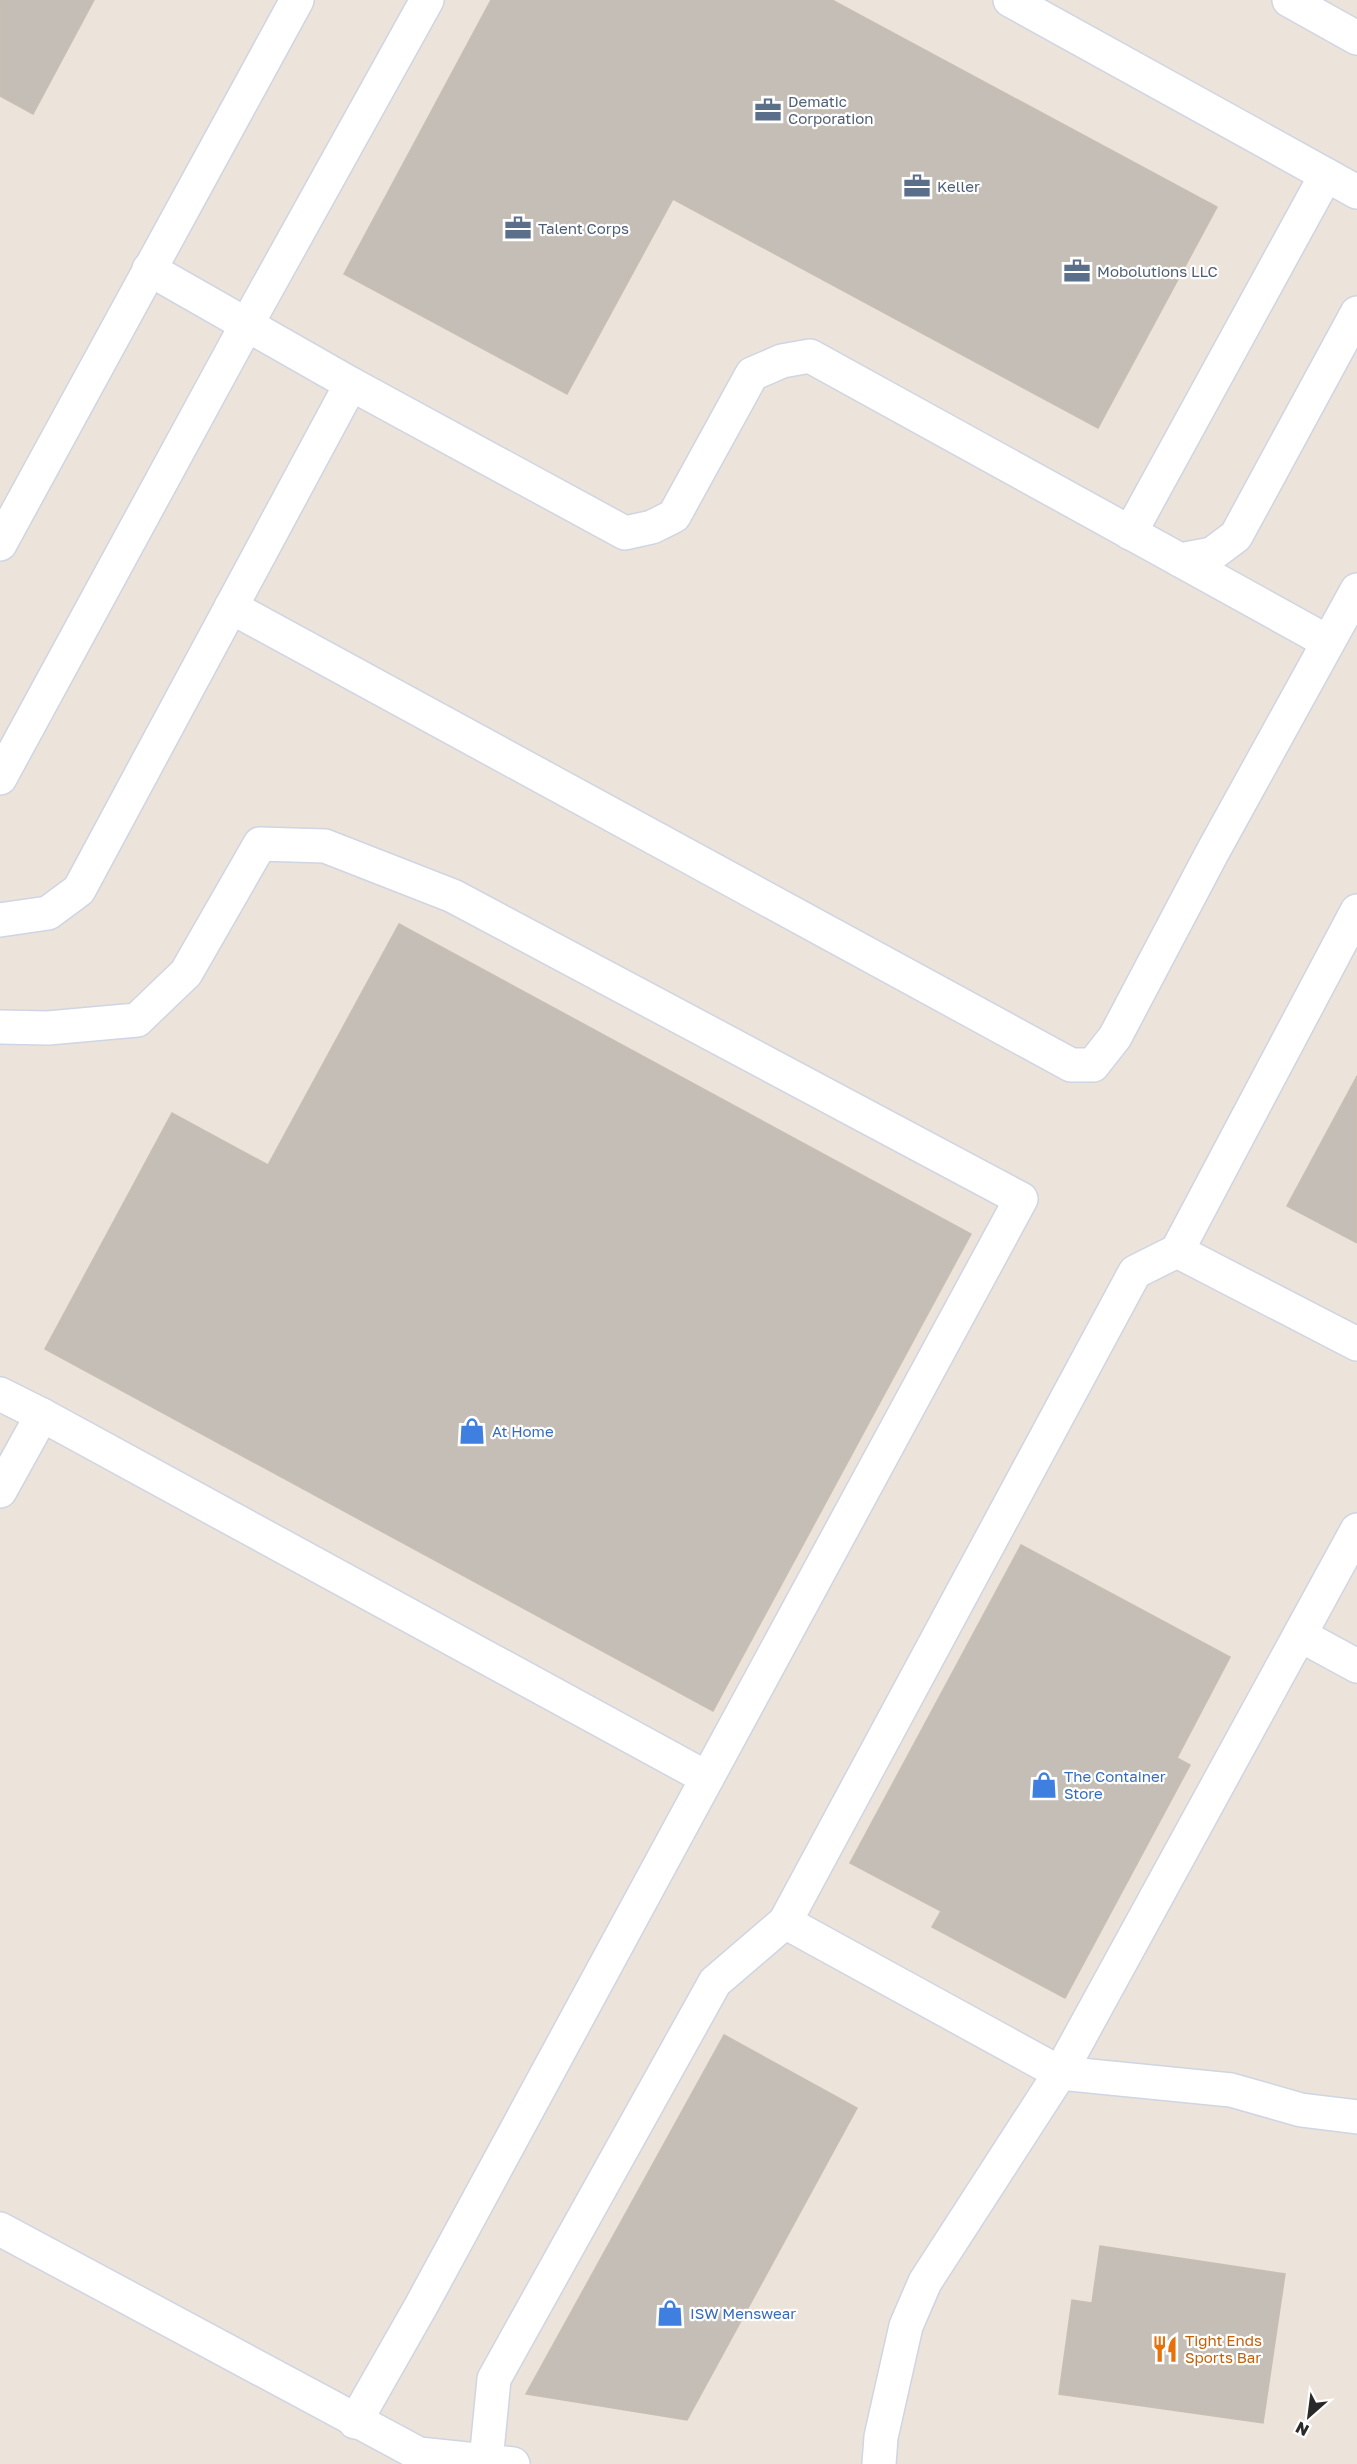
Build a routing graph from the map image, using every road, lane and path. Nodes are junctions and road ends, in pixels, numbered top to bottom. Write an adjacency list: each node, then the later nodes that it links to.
1 (297, 0): 8 (lane)
2 (428, 0): 10 (lane)
3 (1010, 0): 6 (lane)
4 (1289, 0): 5 (lane)
5 (1357, 38)
6 (1326, 175): 7 (lane); 12 (lane)
7 (1357, 192)
8 (149, 269): 10 (lane); 13 (lane)
9 (1357, 313): 14 (lane)
10 (247, 324): 11 (lane); 18 (lane)
11 (351, 384): 12 (lane); 16 (lane)
12 (1130, 533): 14 (lane)
13 (0, 544)
14 (1180, 560): 17 (lane)
15 (1357, 590): 17 (lane)
16 (231, 606): 17 (lane); 20 (lane)
17 (1328, 642)
18 (0, 778)
19 (1357, 911): 22 (lane)
20 (0, 920)
21 (0, 1027): 30 (lane)
22 (1177, 1251): 23 (lane); 31 (lane)
23 (1357, 1344)
24 (0, 1394): 25 (lane)
25 (42, 1414): 26 (lane); 30 (lane)
26 (0, 1491)
27 (1357, 1530): 28 (lane)
28 (1300, 1635): 29 (lane); 32 (lane)
29 (1357, 1666)
30 (707, 1778): 35 (lane)
31 (785, 1923): 32 (lane); 36 (lane)
32 (1060, 2073): 33 (lane); 37 (lane)
33 (1357, 2117)
34 (0, 2229): 35 (lane)
35 (355, 2421): 36 (lane)
36 (500, 2463)
37 (879, 2464)

